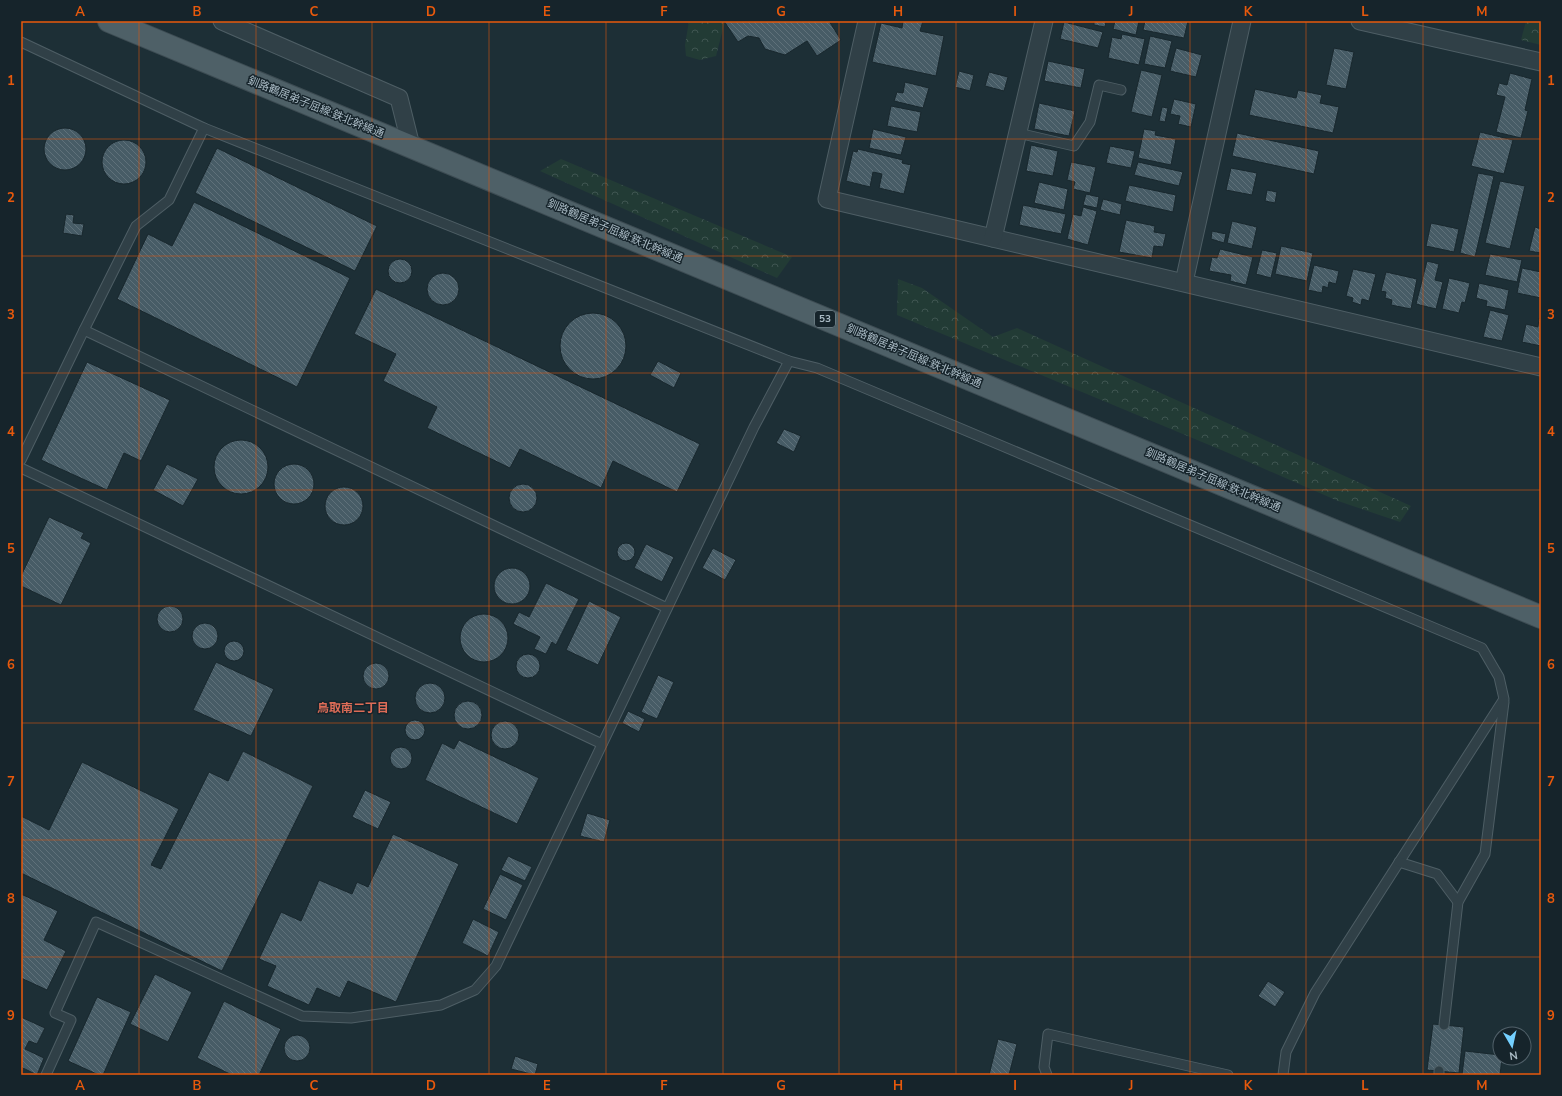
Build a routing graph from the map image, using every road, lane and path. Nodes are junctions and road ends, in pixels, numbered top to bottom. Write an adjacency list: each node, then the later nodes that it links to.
1 (109, 21): 12 (main road, 釧路鶴居弟子屈線:鉄北幹線通 / 53)
2 (222, 21): 12 (street)
3 (867, 21): 13 (street)
4 (1044, 21): 11 (street)
5 (1242, 21): 14 (street)
6 (1360, 21): 8 (street)
7 (21, 42): 10 (lane)
8 (1541, 62)
9 (1121, 90): 11 (lane)
10 (204, 128): 15 (lane); 16 (lane)
11 (1018, 133): 13 (street)
12 (411, 146): 21 (main road, 釧路鶴居弟子屈線:鉄北幹線通 / 53)
13 (993, 238): 14 (street)
14 (1184, 282): 17 (street)
15 (84, 330): 18 (lane); 20 (lane)
16 (789, 361): 20 (lane); 22 (lane)
17 (1541, 367)
18 (21, 460)
19 (21, 468): 23 (lane)
20 (667, 608): 23 (lane)
21 (1541, 617)
22 (1504, 699): 24 (lane); 25 (lane)
23 (602, 744): 27 (lane)
24 (1399, 862): 25 (lane); 30 (lane)
25 (1458, 902): 26 (lane)
26 (1444, 1025)
27 (46, 1075)
28 (1047, 1075): 29 (lane)
29 (1228, 1075)
30 (1283, 1075)

